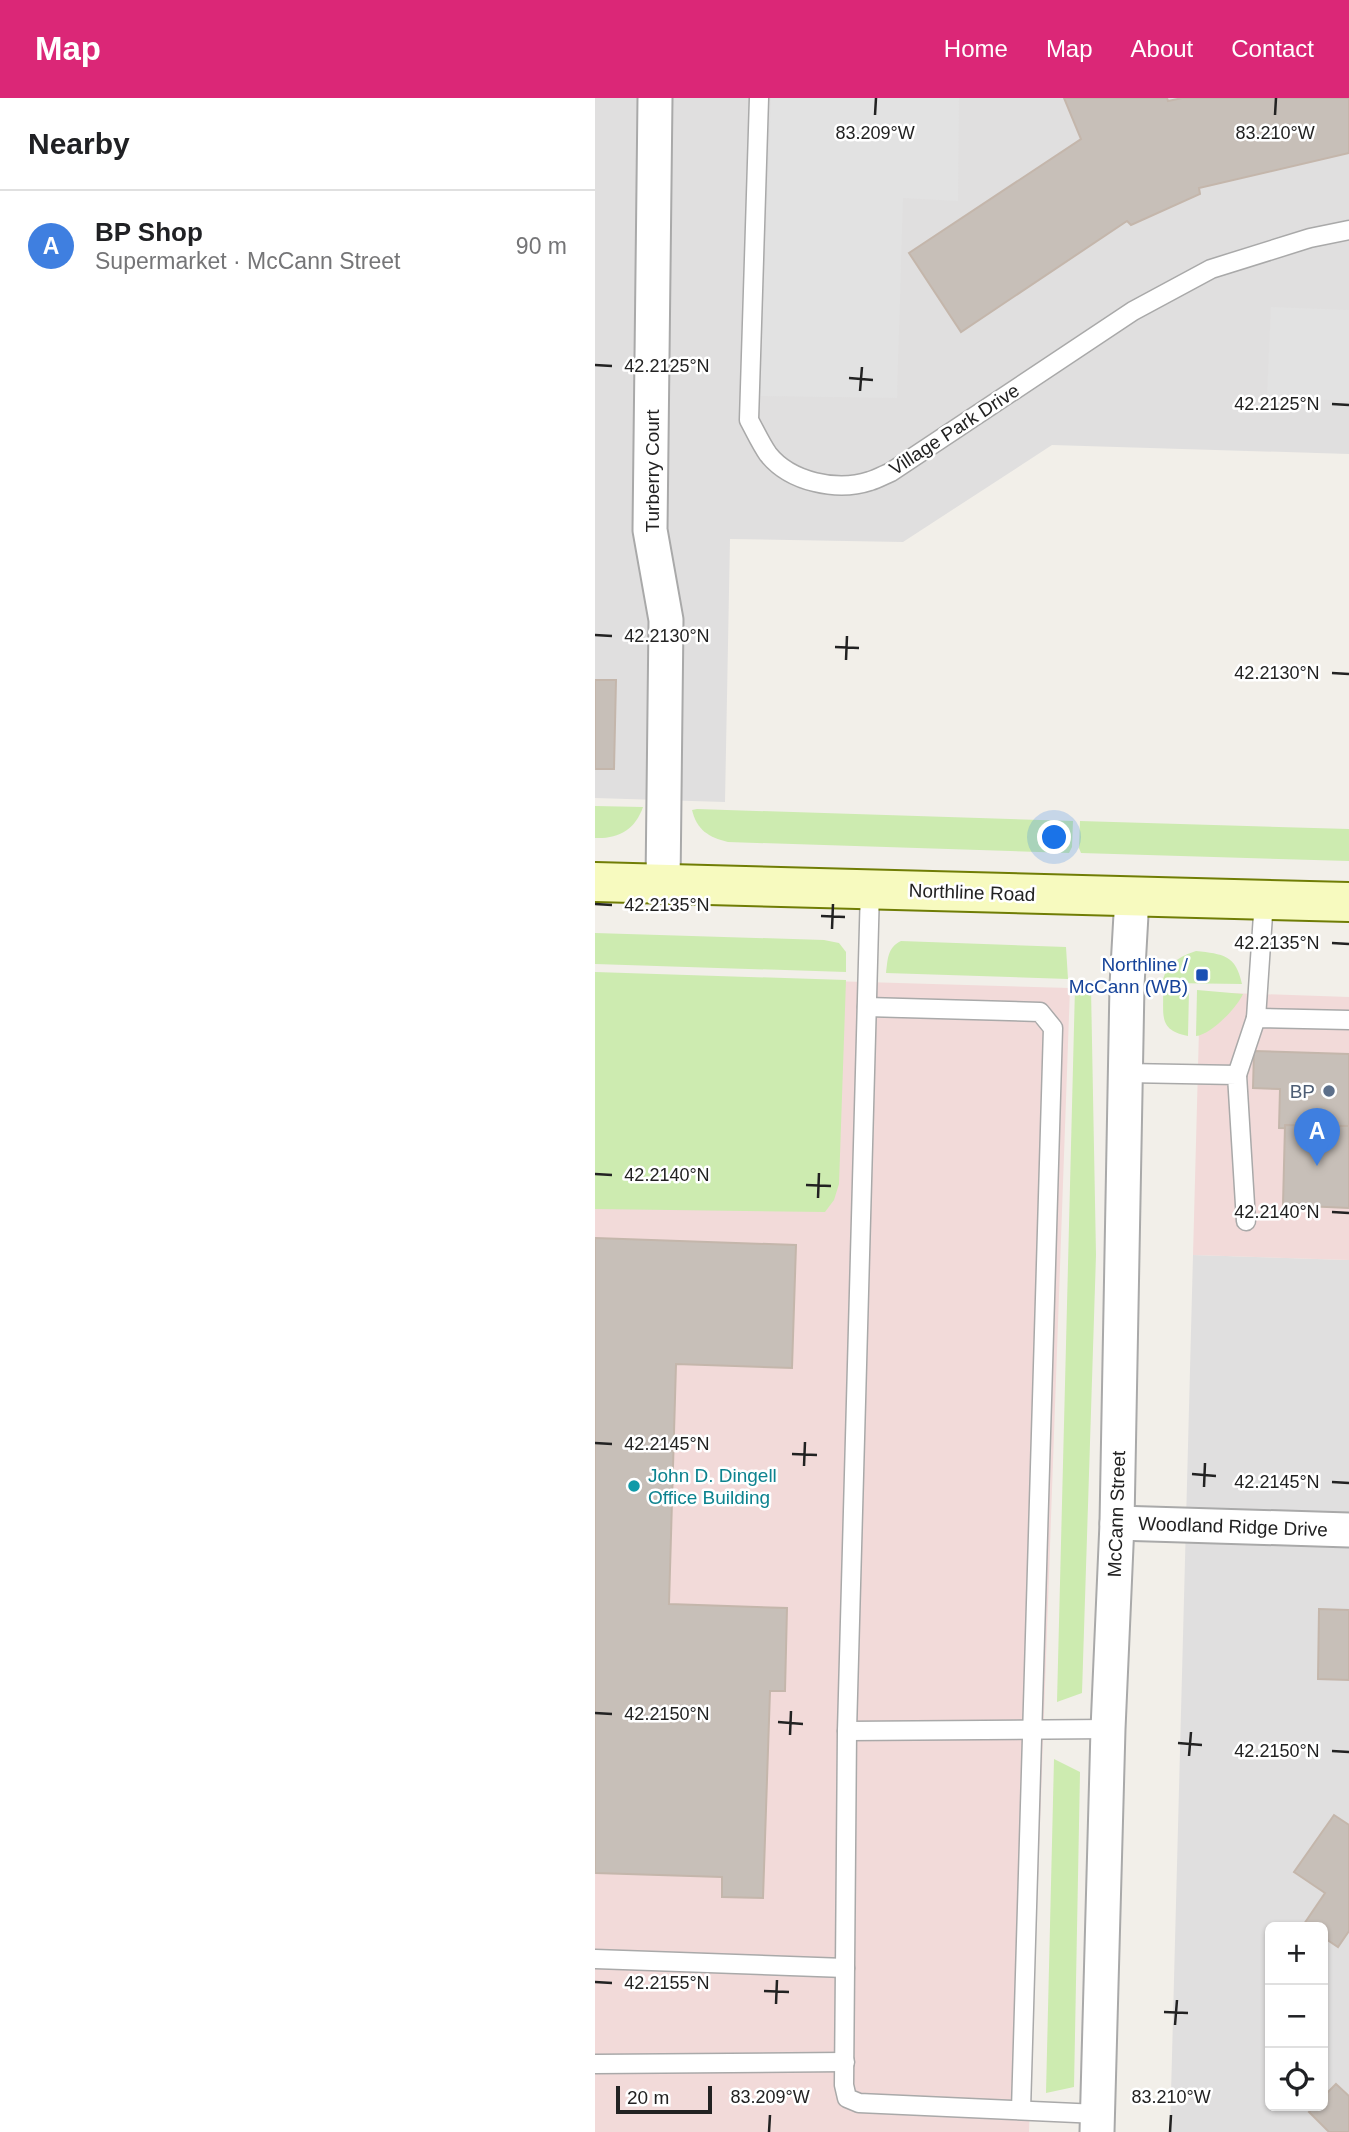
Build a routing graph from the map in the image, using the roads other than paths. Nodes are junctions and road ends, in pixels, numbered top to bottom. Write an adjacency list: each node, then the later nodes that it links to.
1 (655, 98): 5 (street, Turberry Court)
2 (759, 98): 3 (lane, Village Park Drive)
3 (1349, 230)
4 (595, 882): 5 (main road, Northline Road)
5 (663, 884): 6 (main road, Northline Road)
6 (870, 890): 7 (main road, Northline Road); 10 (lane)
7 (1132, 897): 8 (main road, Northline Road); 13 (street, McCann Street)
8 (1264, 900): 9 (main road, Northline Road); 11 (lane)
9 (1349, 902)
10 (867, 1007): 18 (lane); 20 (lane)
11 (1256, 1018): 12 (lane); 14 (lane)
12 (1349, 1020)
13 (1125, 1073): 14 (lane); 16 (street, McCann Street)
14 (1237, 1075): 15 (lane)
15 (1246, 1221)
16 (1117, 1523): 17 (street, Woodland Ridge Drive); 19 (street, McCann Street)
17 (1349, 1530)
18 (1031, 1729): 19 (lane); 20 (lane); 25 (lane)
19 (1108, 1729): 26 (street, McCann Street)
20 (847, 1731): 22 (lane)
21 (595, 1959): 22 (lane)
22 (845, 1968): 23 (lane)
23 (845, 2062): 24 (lane); 25 (lane)
24 (595, 2064)
25 (1021, 2110): 26 (lane)
26 (1098, 2123)

